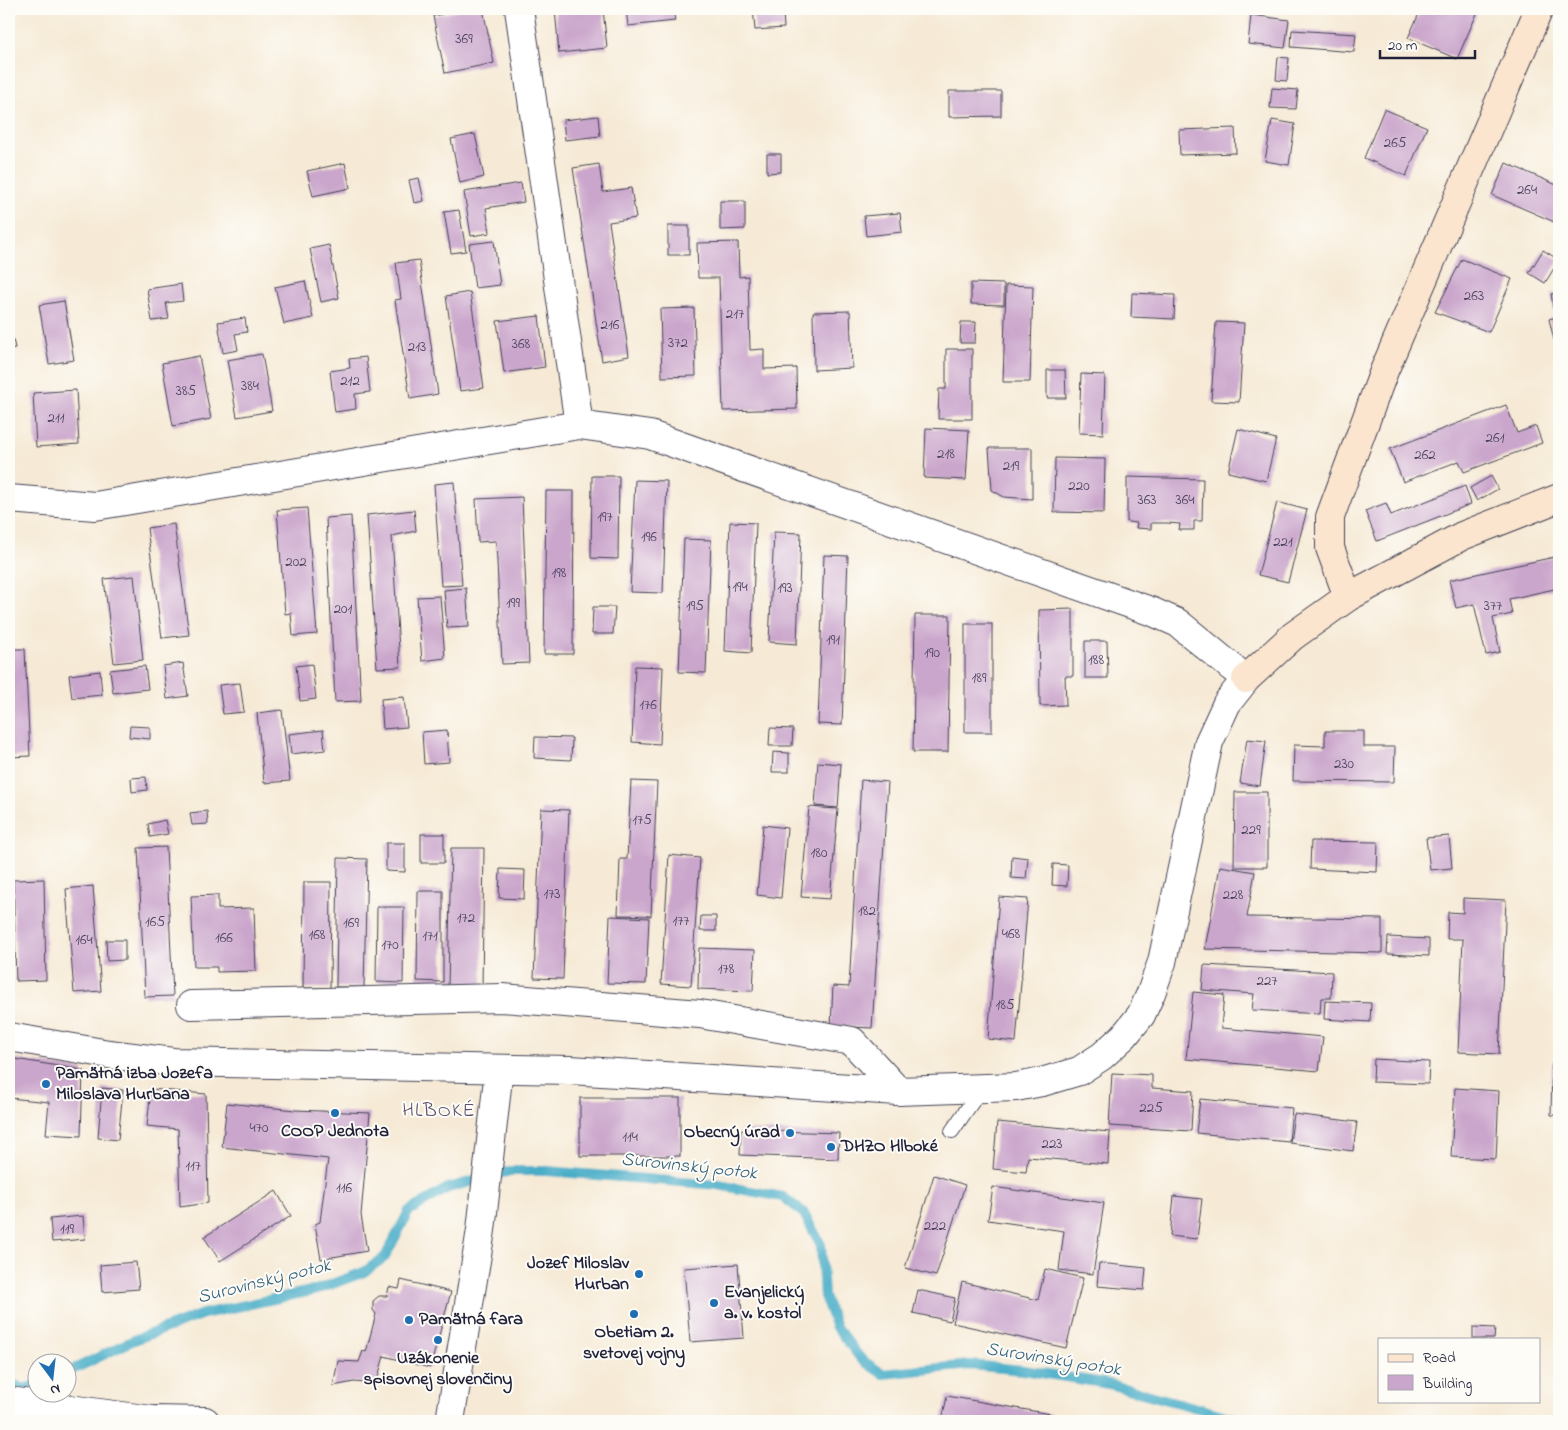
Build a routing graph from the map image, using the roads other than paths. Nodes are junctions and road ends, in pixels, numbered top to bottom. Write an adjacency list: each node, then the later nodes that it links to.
1 (519, 9): 3 (street)
2 (1539, 9): 6 (street)
3 (579, 425): 5 (street); 7 (street)
4 (1559, 498): 6 (street)
5 (9, 499)
6 (1348, 596): 7 (street)
7 (1246, 679): 11 (street)
8 (191, 1005): 12 (street)
9 (9, 1037): 10 (street)
10 (499, 1069): 12 (street); 16 (street)
11 (981, 1089): 12 (street); 13 (lane)
12 (898, 1091)
13 (952, 1131)
14 (9, 1401): 15 (street)
15 (205, 1421)
16 (450, 1421)

